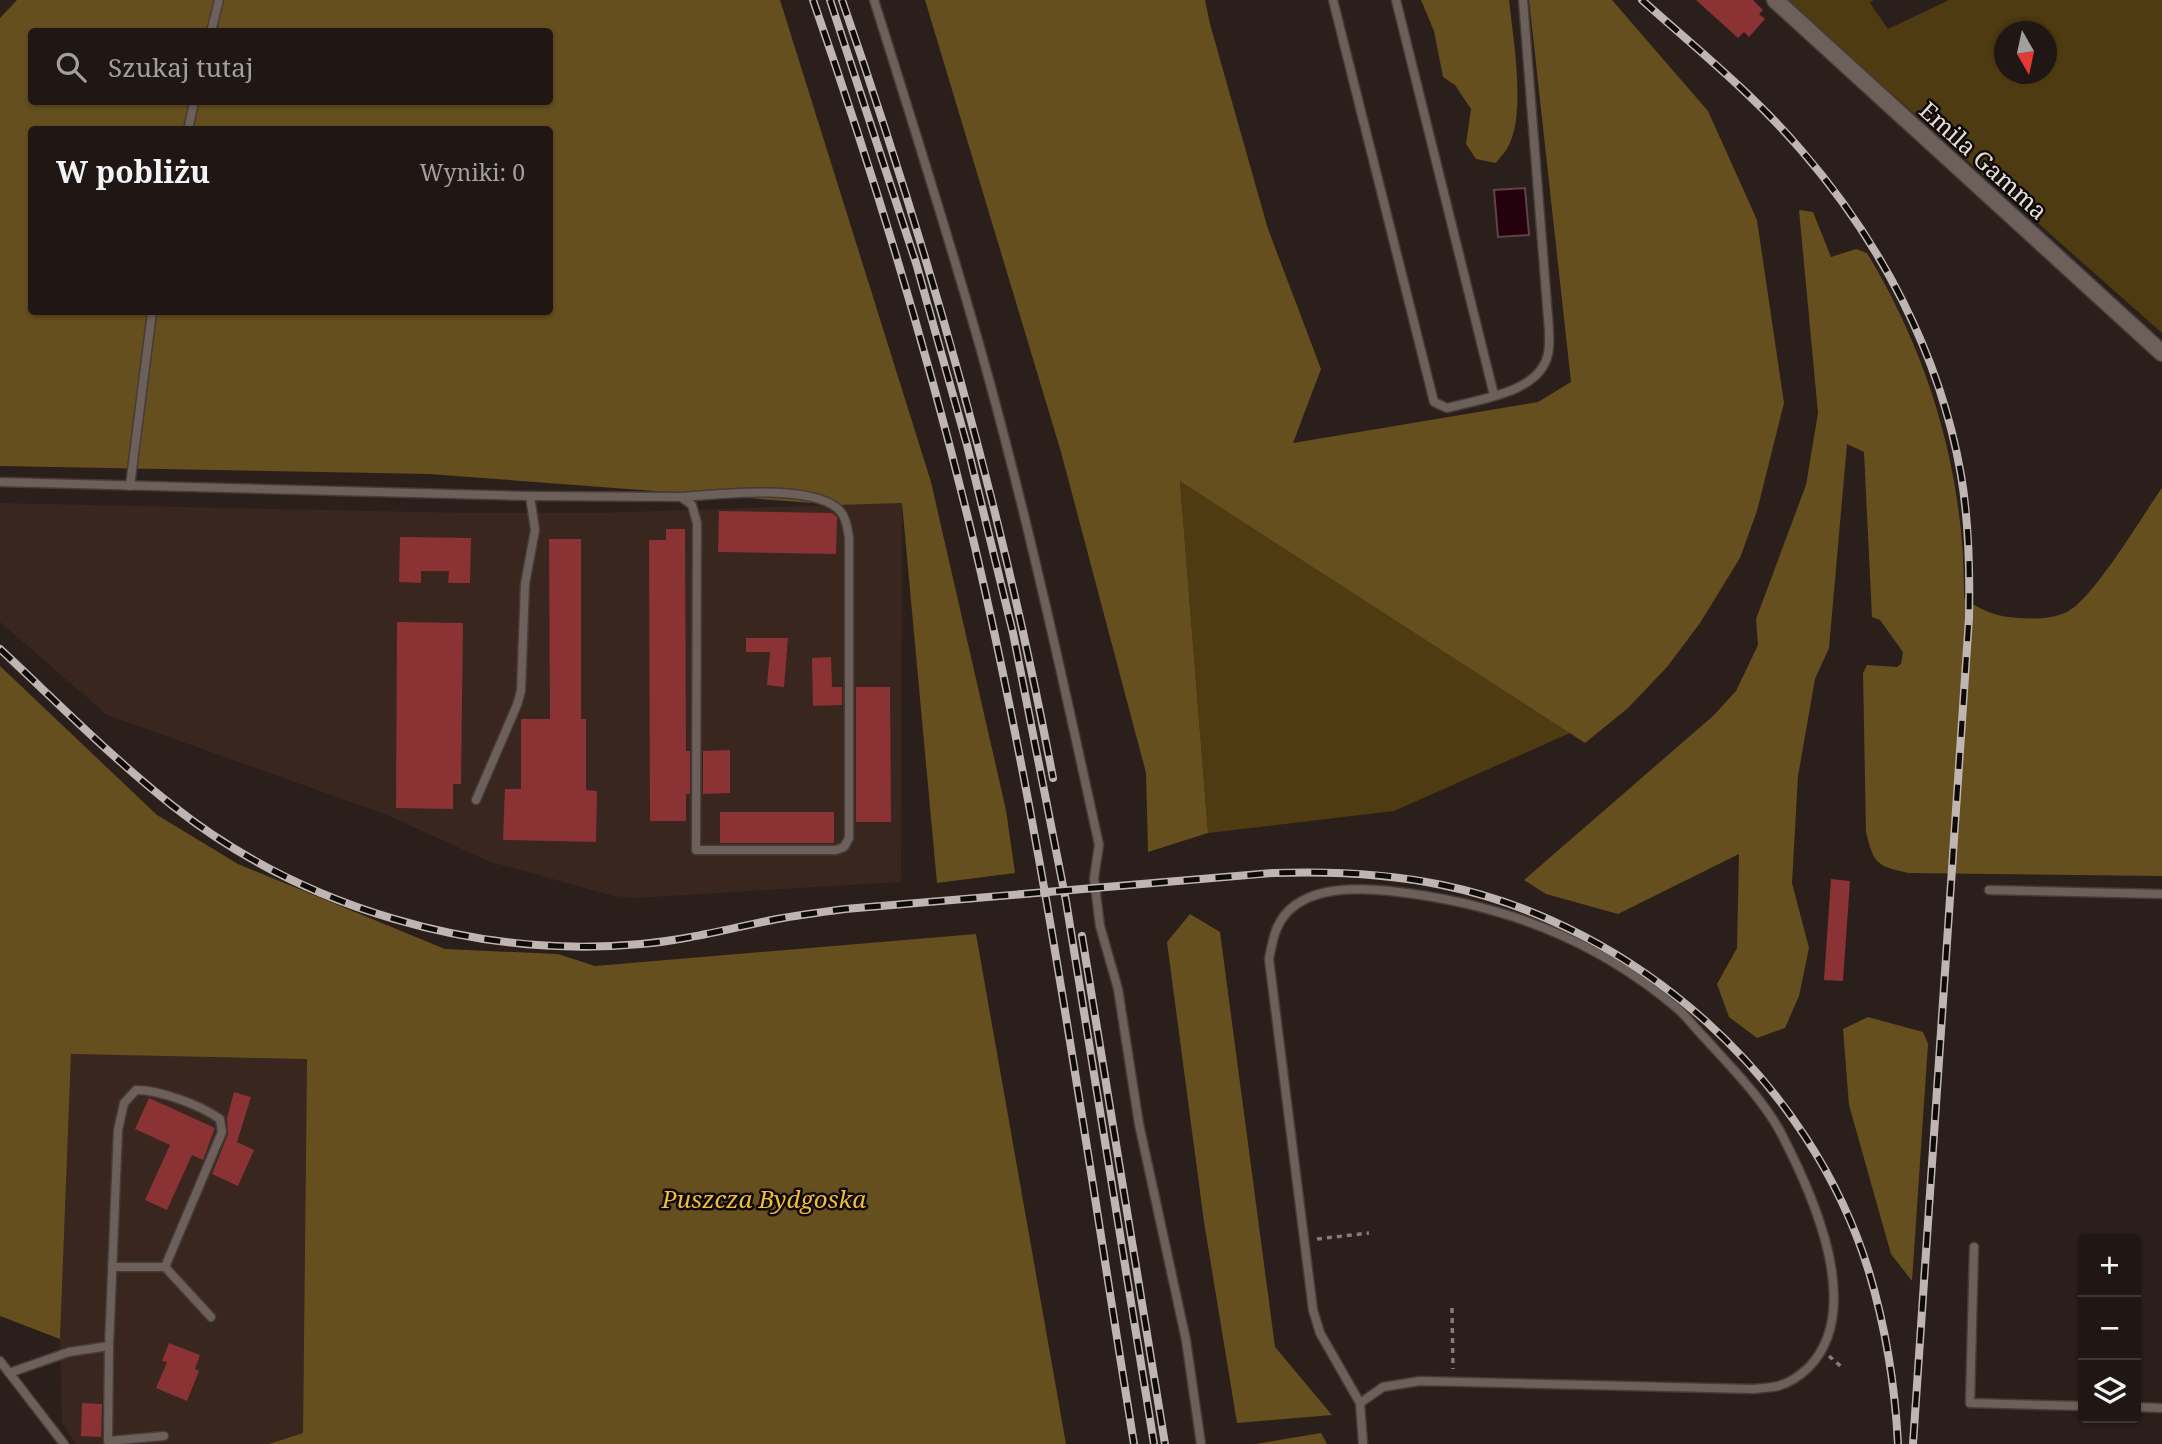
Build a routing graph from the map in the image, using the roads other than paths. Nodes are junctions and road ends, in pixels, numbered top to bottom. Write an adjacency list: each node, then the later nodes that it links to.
1 (219, 0): 7 (lane)
2 (874, 0): 33 (lane)
3 (1333, 0): 12 (lane)
4 (1396, 0): 12 (lane)
5 (1523, 0): 12 (lane)
6 (1775, 0): 11 (street, Emila Gamma)
7 (212, 28)
8 (193, 105): 9 (lane)
9 (189, 126)
10 (152, 315): 14 (lane)
11 (2162, 353)
12 (1494, 395)
13 (0, 482): 14 (lane)
14 (130, 486): 15 (lane)
15 (530, 496): 16 (lane); 17 (lane)
16 (681, 497): 16 (lane)
17 (476, 800)
18 (1989, 890): 19 (lane)
19 (2162, 894)
20 (1974, 1247): 28 (lane)
21 (112, 1267): 22 (lane); 22 (lane); 24 (lane)
22 (165, 1267): 23 (lane)
23 (211, 1317)
24 (109, 1346): 26 (lane); 31 (lane)
25 (0, 1361): 26 (lane)
26 (9, 1373): 32 (lane)
27 (1360, 1403): 27 (lane); 34 (lane)
28 (2078, 1406)
29 (2141, 1407): 30 (lane)
30 (2162, 1408)
31 (164, 1436)
32 (64, 1444)
33 (1201, 1444)
34 (1363, 1444)

